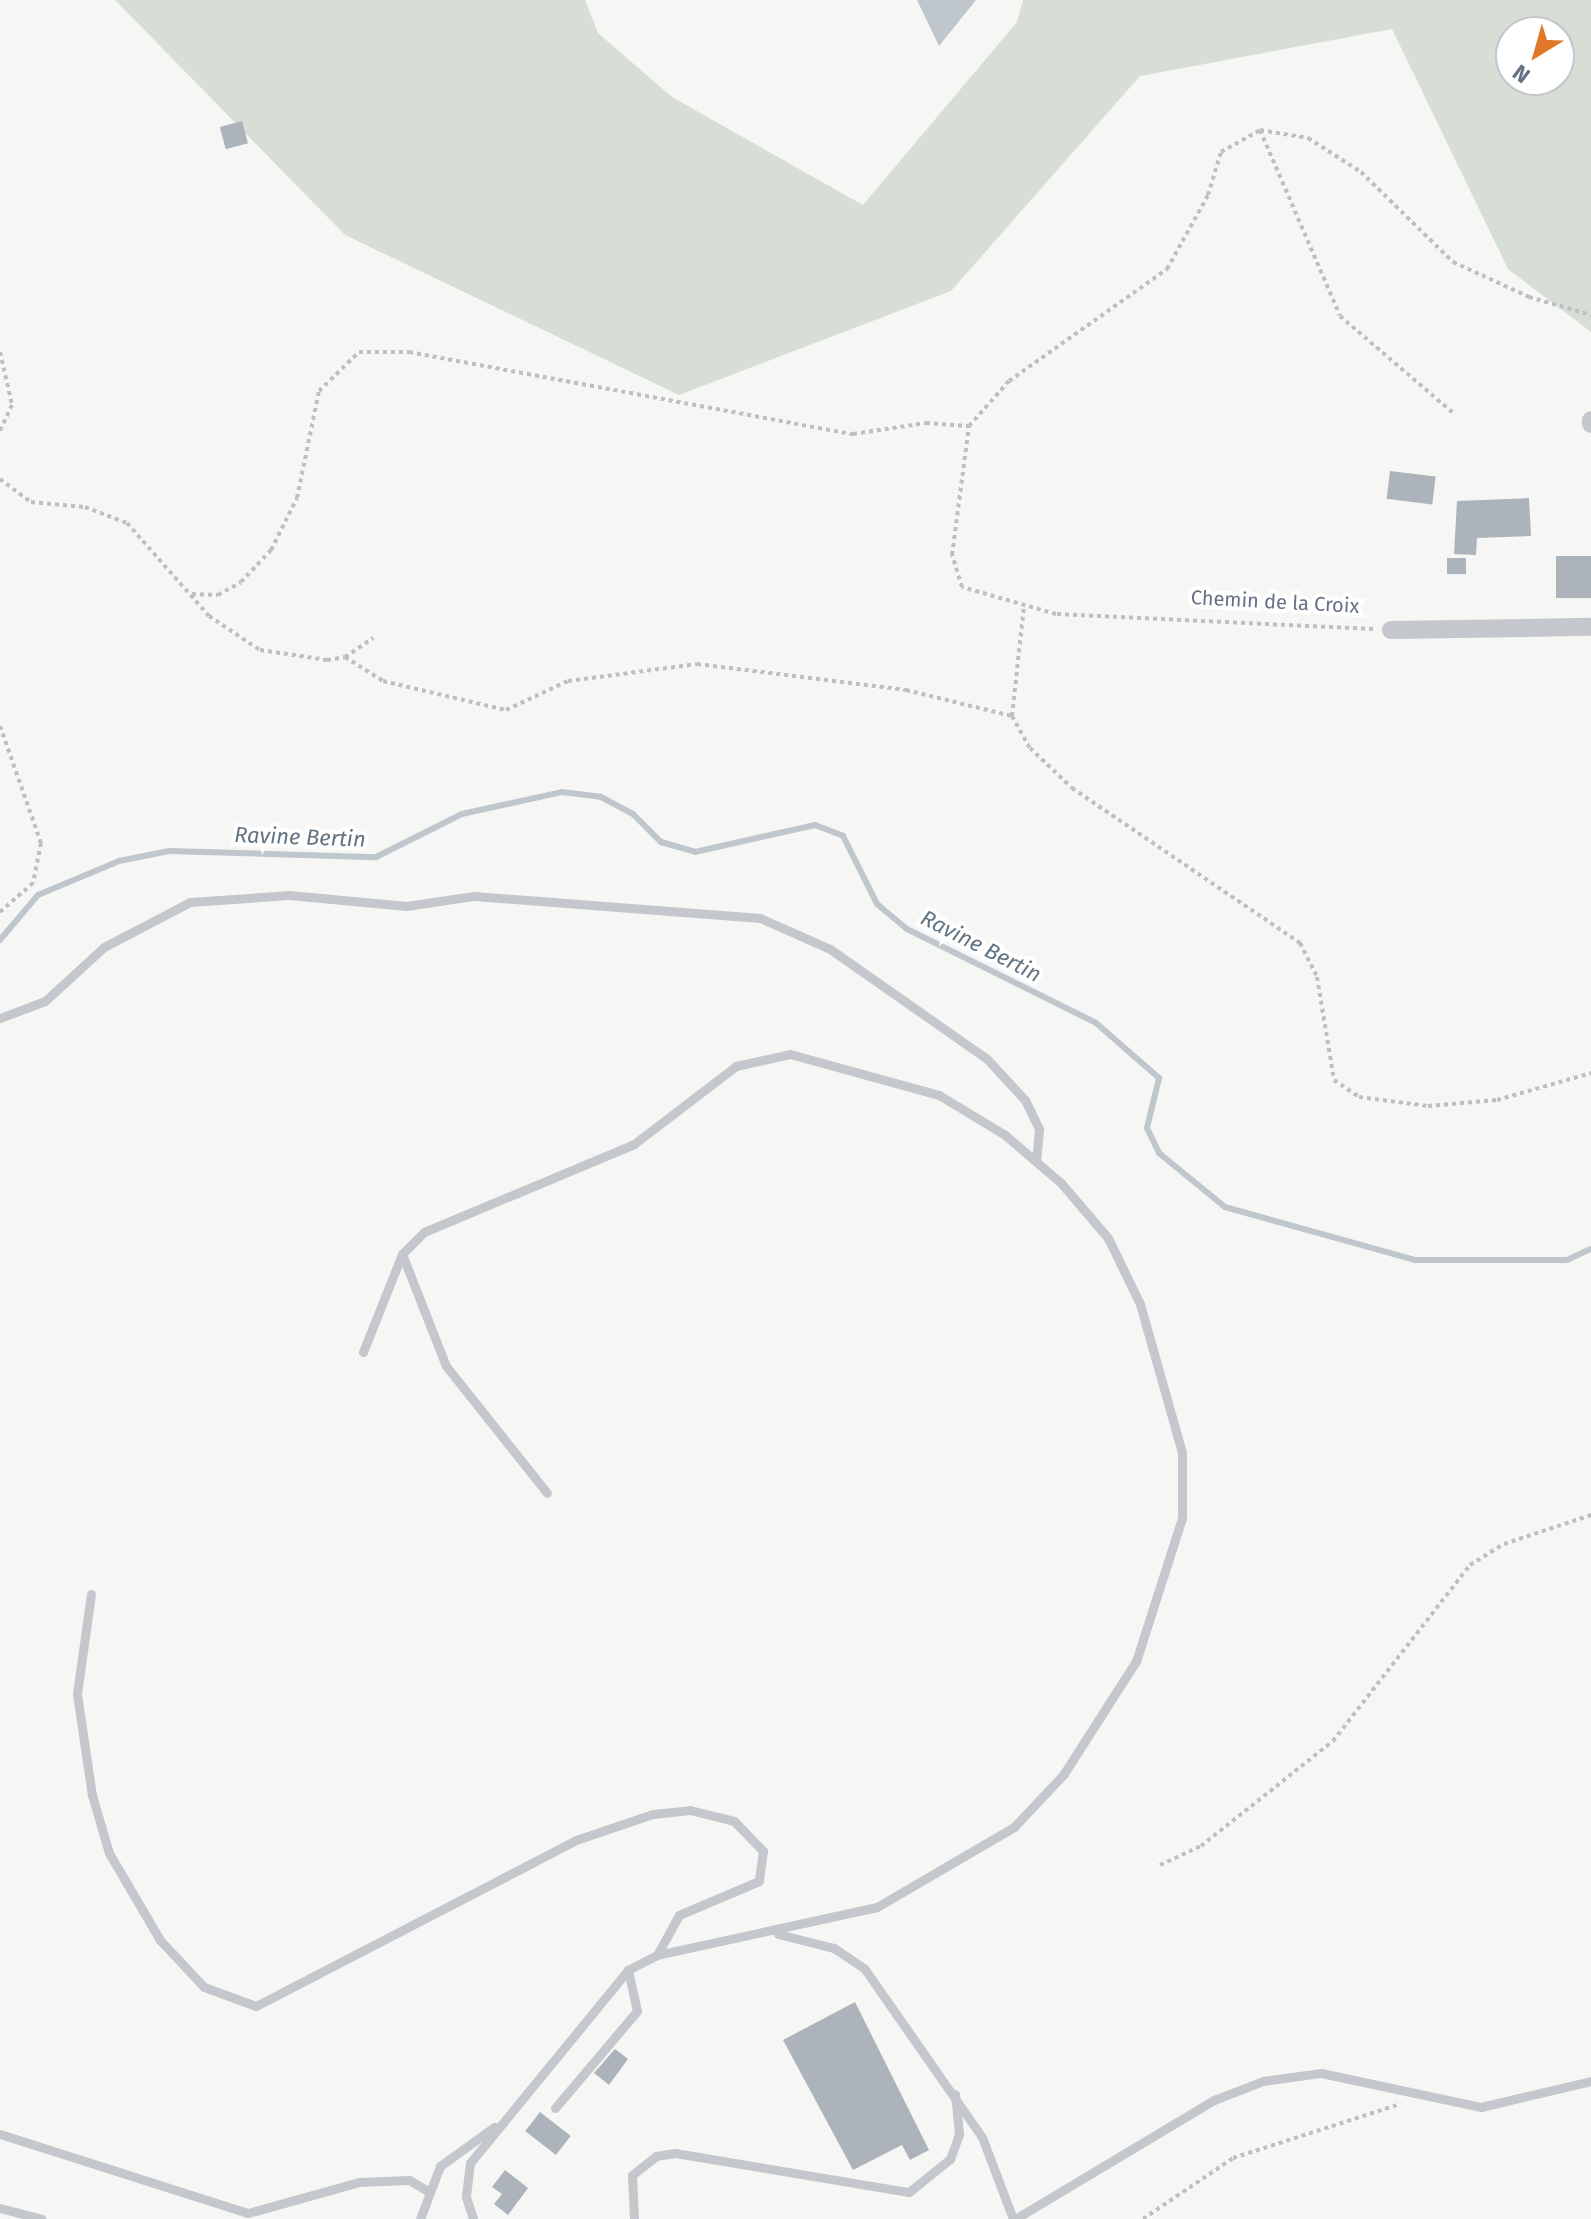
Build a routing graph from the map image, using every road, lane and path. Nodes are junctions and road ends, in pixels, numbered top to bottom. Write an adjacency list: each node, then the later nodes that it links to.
1 (1260, 130): 2 (path); 4 (path); 5 (path)
2 (1591, 315)
3 (0, 352): 6 (path)
4 (1453, 413)
5 (969, 426): 8 (path); 9 (path, Chemin de la Croix)
6 (0, 431)
7 (0, 479): 8 (path)
8 (192, 594): 13 (path)
9 (1024, 605): 11 (path, Chemin de la Croix); 14 (path)
10 (1591, 627): 11 (street)
11 (1391, 630)
12 (373, 638): 13 (path)
13 (345, 657): 14 (path)
14 (1012, 716): 18 (path)
15 (0, 726): 16 (path)
16 (0, 912)
17 (0, 1018): 19 (lane)
18 (1591, 1073)
19 (1036, 1161): 20 (lane); 26 (lane)
20 (402, 1254): 21 (lane); 22 (lane)
21 (363, 1352)
22 (547, 1493)
23 (1591, 1515): 25 (path)
24 (91, 1594): 27 (lane)
25 (1160, 1865)
26 (771, 1933): 27 (lane); 30 (lane)
27 (657, 1955): 28 (lane)
28 (628, 1970): 32 (lane); 33 (lane)
29 (1591, 2081): 31 (lane)
30 (955, 2094): 40 (lane); 41 (lane)
31 (1419, 2094): 41 (lane); 42 (path)
32 (555, 2108)
33 (497, 2125): 35 (lane); 37 (lane)
34 (0, 2134): 35 (lane)
35 (428, 2191): 39 (lane)
36 (0, 2208): 38 (lane)
37 (469, 2217)
38 (42, 2219)
39 (420, 2219)
40 (634, 2219)
41 (1014, 2219)
42 (1143, 2219)

